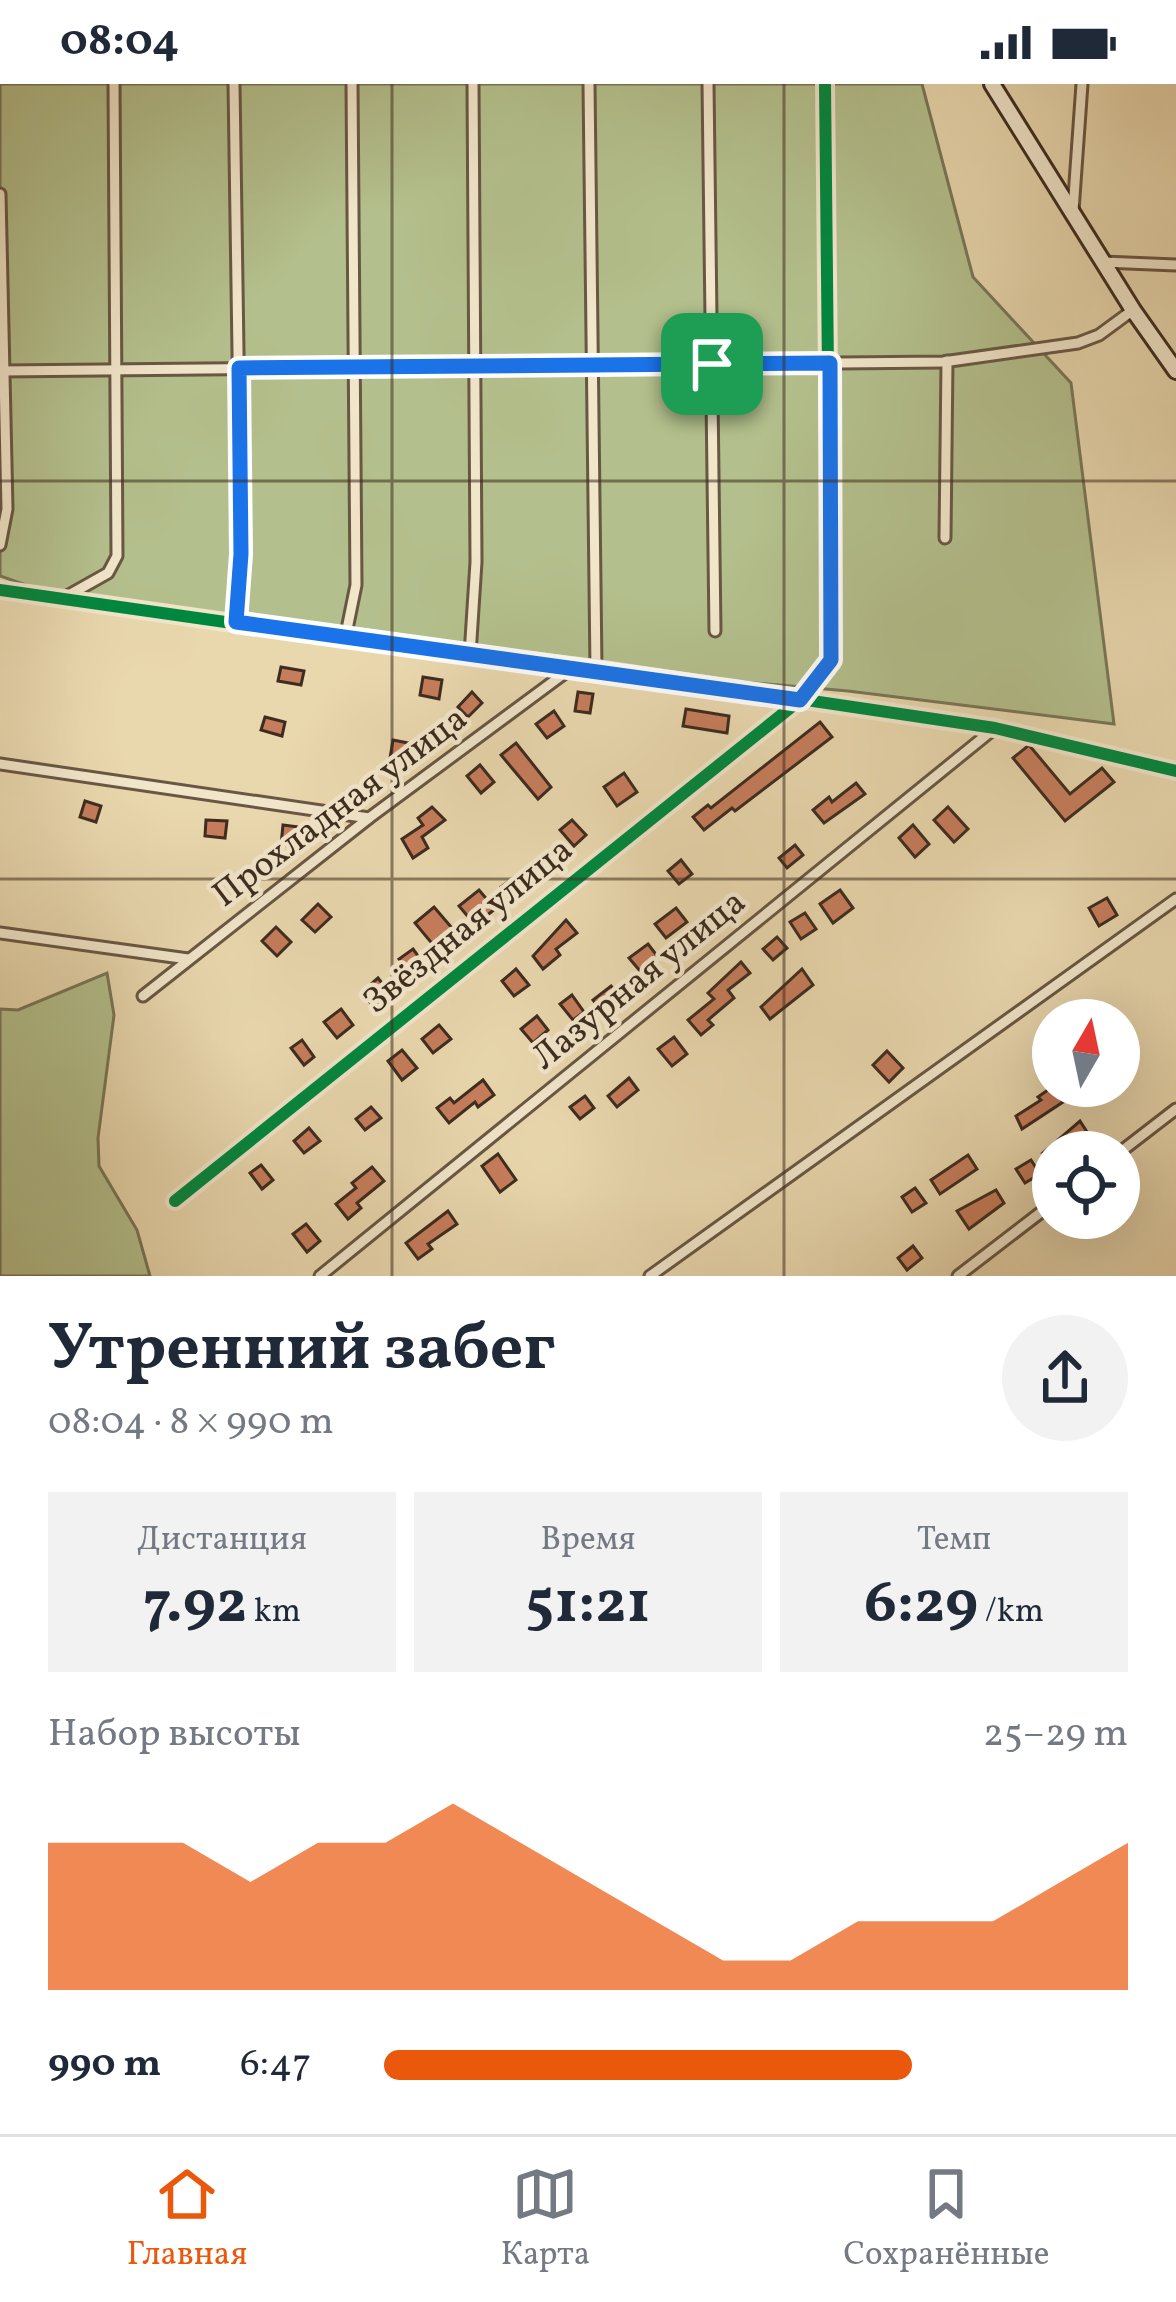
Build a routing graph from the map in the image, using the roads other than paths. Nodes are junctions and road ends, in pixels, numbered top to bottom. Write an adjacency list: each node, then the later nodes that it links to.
1 (114, 84): 22 (street)
2 (234, 84): 21 (street)
3 (352, 84): 20 (street)
4 (473, 84): 18 (street)
5 (589, 84): 19 (street)
6 (708, 84): 17 (street)
7 (825, 84): 16 (street, Звёздная улица)
8 (992, 84): 11 (street)
9 (1082, 84): 11 (street)
10 (0, 194): 23 (street)
11 (1073, 217): 12 (street)
12 (1103, 262): 13 (street); 14 (street)
13 (1176, 265)
14 (1133, 310): 15 (street); 24 (street)
15 (947, 361): 16 (street); 25 (street)
16 (830, 363): 17 (street); 35 (street, Звёздная улица)
17 (712, 364): 19 (street); 30 (street)
18 (474, 366): 19 (street); 20 (street); 32 (street)
19 (592, 366): 34 (street)
20 (356, 367): 21 (street); 31 (street)
21 (239, 368): 22 (street); 29 (street)
22 (118, 369): 23 (street); 28 (street)
23 (1, 371): 26 (street)
24 (1176, 371)
25 (945, 538)
26 (0, 545)
27 (0, 590): 28 (street)
28 (60, 600): 29 (street)
29 (236, 622): 31 (street)
30 (715, 631)
31 (345, 639): 32 (street)
32 (470, 655): 33 (street)
33 (573, 667): 34 (street); 39 (street, Прохладная улица)
34 (596, 669): 35 (street)
35 (800, 700): 36 (street); 46 (street, Звёздная улица)
36 (994, 728): 38 (street); 48 (street, Лазурная улица)
37 (0, 764): 39 (street)
38 (1176, 771)
39 (369, 818): 42 (street, Прохладная улица)
40 (1176, 899): 49 (street)
41 (0, 933): 42 (street)
42 (188, 959): 43 (street, Прохладная улица)
43 (143, 996)
44 (1176, 1109): 45 (street)
45 (1140, 1137)
46 (175, 1201)
47 (1032, 1219): 50 (street)
48 (320, 1276)
49 (650, 1276)
50 (958, 1276)

